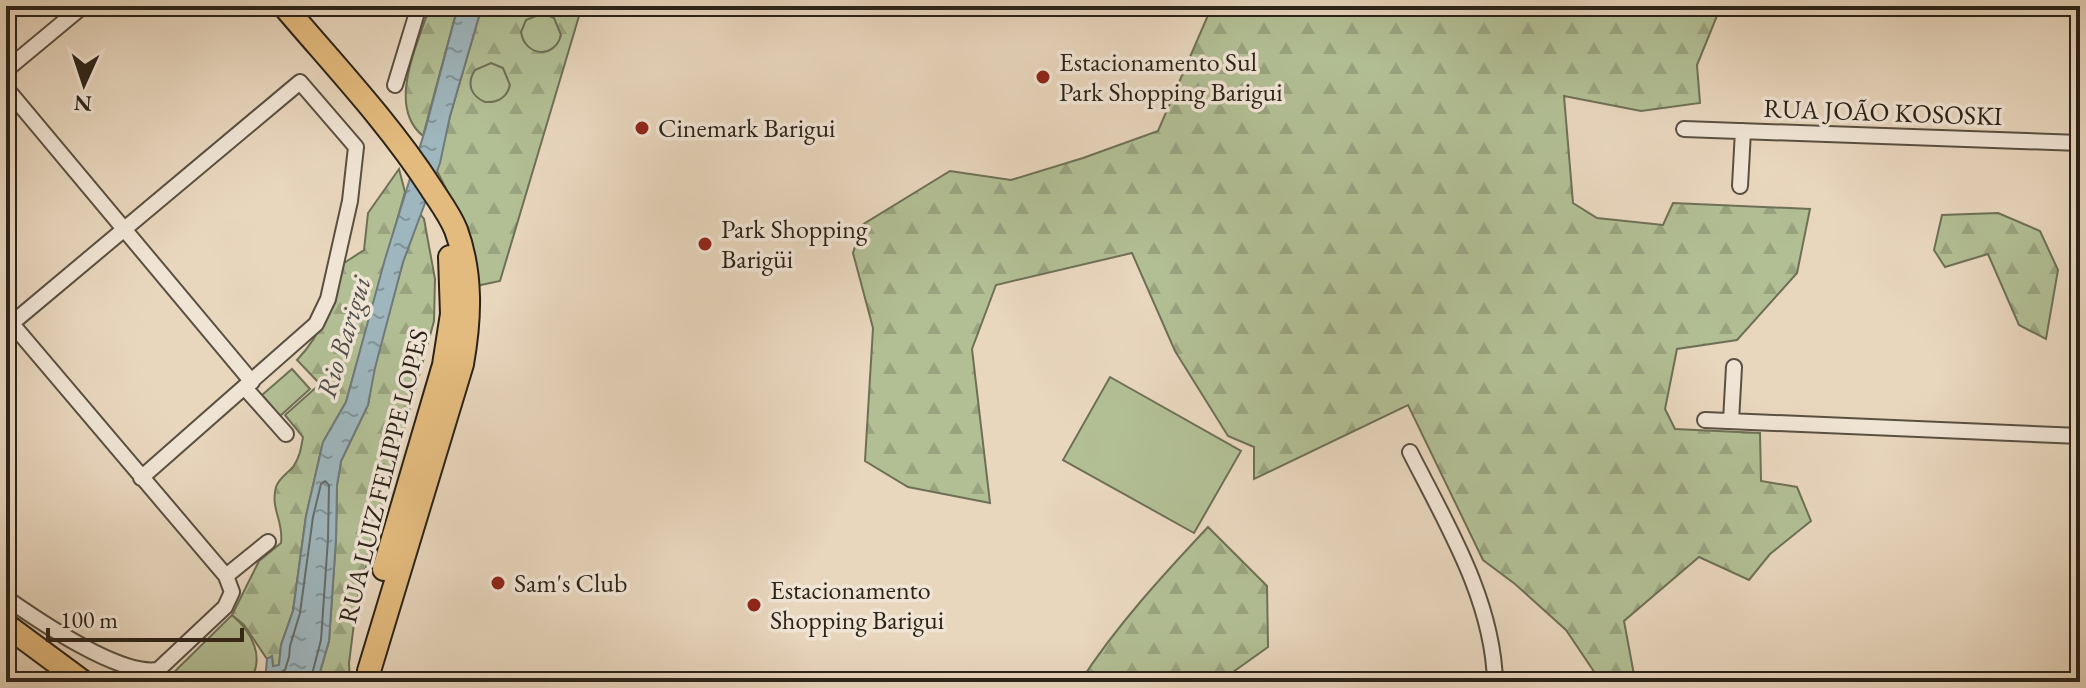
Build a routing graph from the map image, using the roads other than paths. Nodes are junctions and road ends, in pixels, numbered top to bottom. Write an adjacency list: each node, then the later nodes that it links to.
1 (83, 6): 4 (street)
2 (284, 6): 25 (main road, RUA LUIZ FELIPPE LOPES)
3 (419, 6): 5 (street)
4 (6, 70)
5 (395, 85)
6 (6, 88): 11 (street)
7 (1684, 129): 8 (street, RUA JOÃO KOSOSKI)
8 (1743, 131): 9 (street, RUA JOÃO KOSOSKI); 10 (street)
9 (2080, 143)
10 (1740, 186)
11 (124, 229): 12 (street); 14 (street); 14 (street)
12 (9, 320): 20 (street)
13 (1734, 367): 16 (street)
14 (249, 385): 17 (street); 20 (street)
15 (1705, 420): 16 (street)
16 (1731, 421): 18 (street)
17 (286, 434)
18 (2080, 436)
19 (1410, 452): 27 (street)
20 (141, 478): 22 (street)
21 (268, 542): 22 (street)
22 (226, 576): 23 (street)
23 (6, 598)
24 (6, 625): 26 (main road)
25 (370, 676)
26 (83, 682)
27 (1495, 682)

